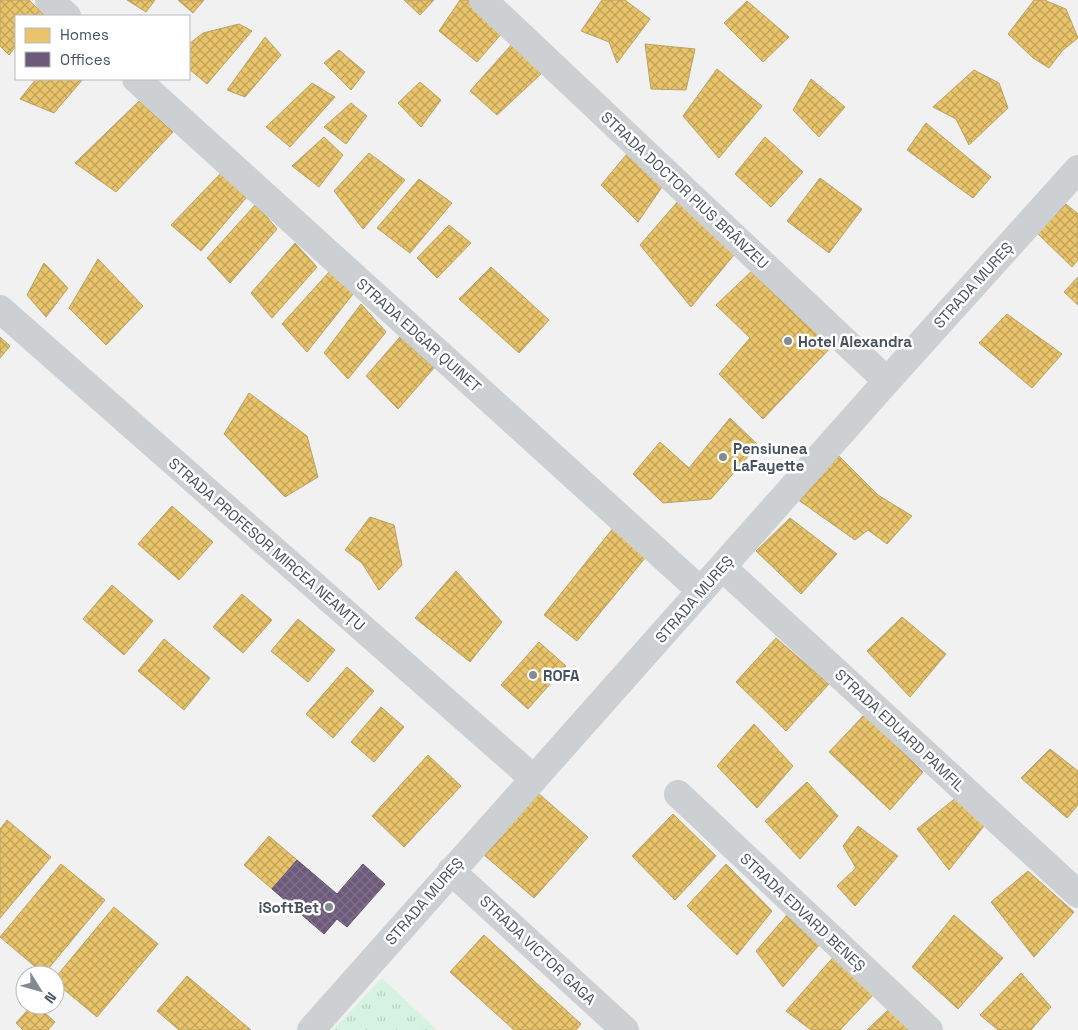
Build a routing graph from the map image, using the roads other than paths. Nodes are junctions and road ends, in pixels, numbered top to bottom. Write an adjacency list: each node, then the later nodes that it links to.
1 (49, 0): 3 (street)
2 (483, 0): 7 (street, STRADA DOCTOR PIUS BRÂNZEU)
3 (66, 15)
4 (137, 80): 9 (street, STRADA EDGAR QUINET)
5 (1076, 176): 7 (street, STRADA MUREȘ)
6 (0, 309): 10 (street, STRADA PROFESOR MIRCEA NEAMȚU)
7 (887, 381): 8 (street, STRADA MUREȘ)
8 (722, 567): 9 (street, STRADA MUREȘ); 13 (street, STRADA EDUARD PAMFIL)
9 (702, 591): 10 (street, STRADA MUREȘ)
10 (534, 779): 12 (street, STRADA MUREȘ)
11 (678, 794): 16 (street, STRADA EDVARD BENEȘ)
12 (451, 871): 14 (street, STRADA MUREȘ); 15 (street, STRADA VICTOR GAGA)
13 (1078, 894)
14 (311, 1030)
15 (625, 1030)
16 (929, 1030)

